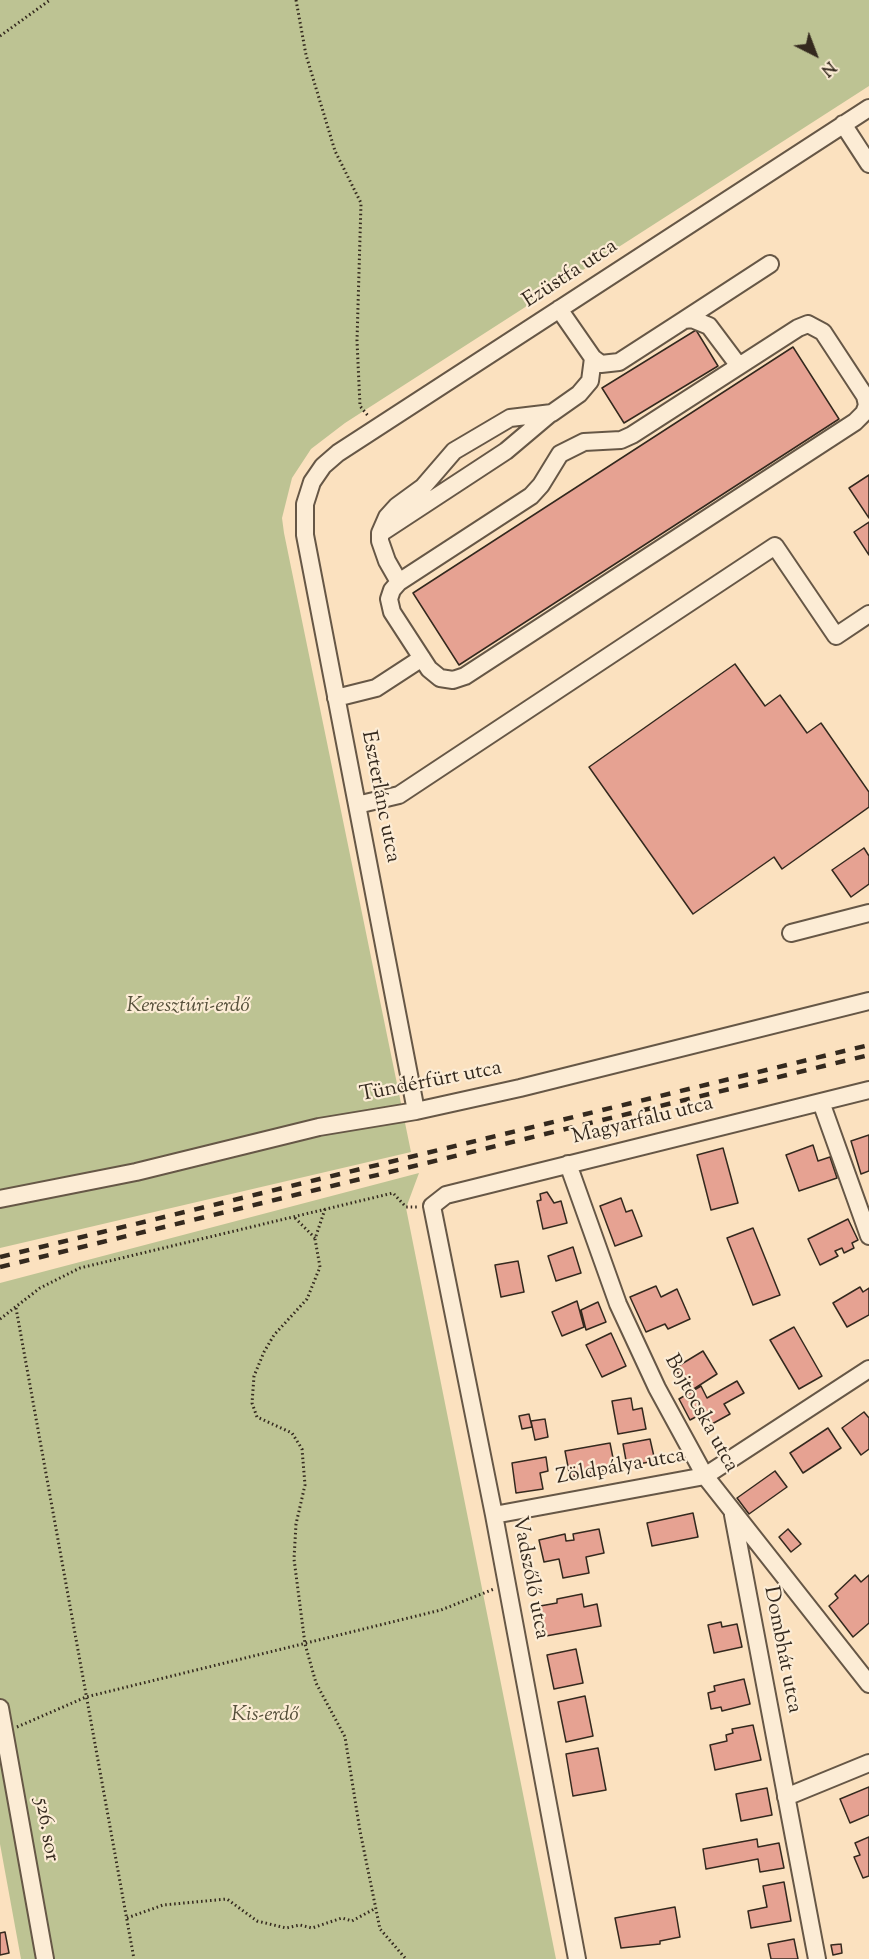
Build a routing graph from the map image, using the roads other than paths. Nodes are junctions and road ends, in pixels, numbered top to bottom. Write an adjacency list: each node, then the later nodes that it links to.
1 (869, 108): 2 (street, Ezüstfa utca)
2 (843, 124): 3 (street); 5 (street, Ezüstfa utca)
3 (869, 164)
4 (770, 264): 6 (street)
5 (559, 309): 7 (street); 10 (street, Ezüstfa utca)
6 (684, 320): 7 (street); 8 (street)
7 (592, 358): 9 (street)
8 (739, 366): 12 (street); 14 (street)
9 (552, 413): 11 (street); 11 (street)
10 (308, 491): 15 (street, Eszterlánc utca)
11 (380, 533): 12 (street)
12 (399, 582): 14 (street)
13 (869, 614): 16 (street)
14 (422, 658): 15 (street)
15 (336, 698): 16 (street, Eszterlánc utca)
16 (357, 805): 22 (street, Eszterlánc utca)
17 (869, 913): 18 (street)
18 (791, 933)
19 (869, 1001): 22 (street, Tündérfürt utca)
20 (869, 1090): 21 (street, Magyarfalu utca)
21 (821, 1102): 23 (street, Magyarfalu utca); 26 (street)
22 (416, 1111): 24 (street, Tündérfürt utca)
23 (568, 1164): 25 (street, Magyarfalu utca); 28 (street, Bojtocska utca)
24 (0, 1199)
25 (432, 1206): 30 (street, Vadszőlő utca)
26 (869, 1236)
27 (869, 1369): 28 (street, Zöldpálya utca)
28 (705, 1476): 29 (street, Bojtocska utca); 30 (street, Zöldpálya utca)
29 (732, 1511): 31 (street, Bojtocska utca); 35 (street, Dombhát utca)
30 (494, 1515): 37 (street, Vadszőlő utca)
31 (869, 1684)
32 (0, 1708): 33 (street, 526. sor)
33 (2, 1733): 36 (street, 526. sor)
34 (869, 1763): 35 (street)
35 (786, 1797): 38 (street, Dombhát utca)
36 (45, 1959)
37 (578, 1959)
38 (817, 1959)

